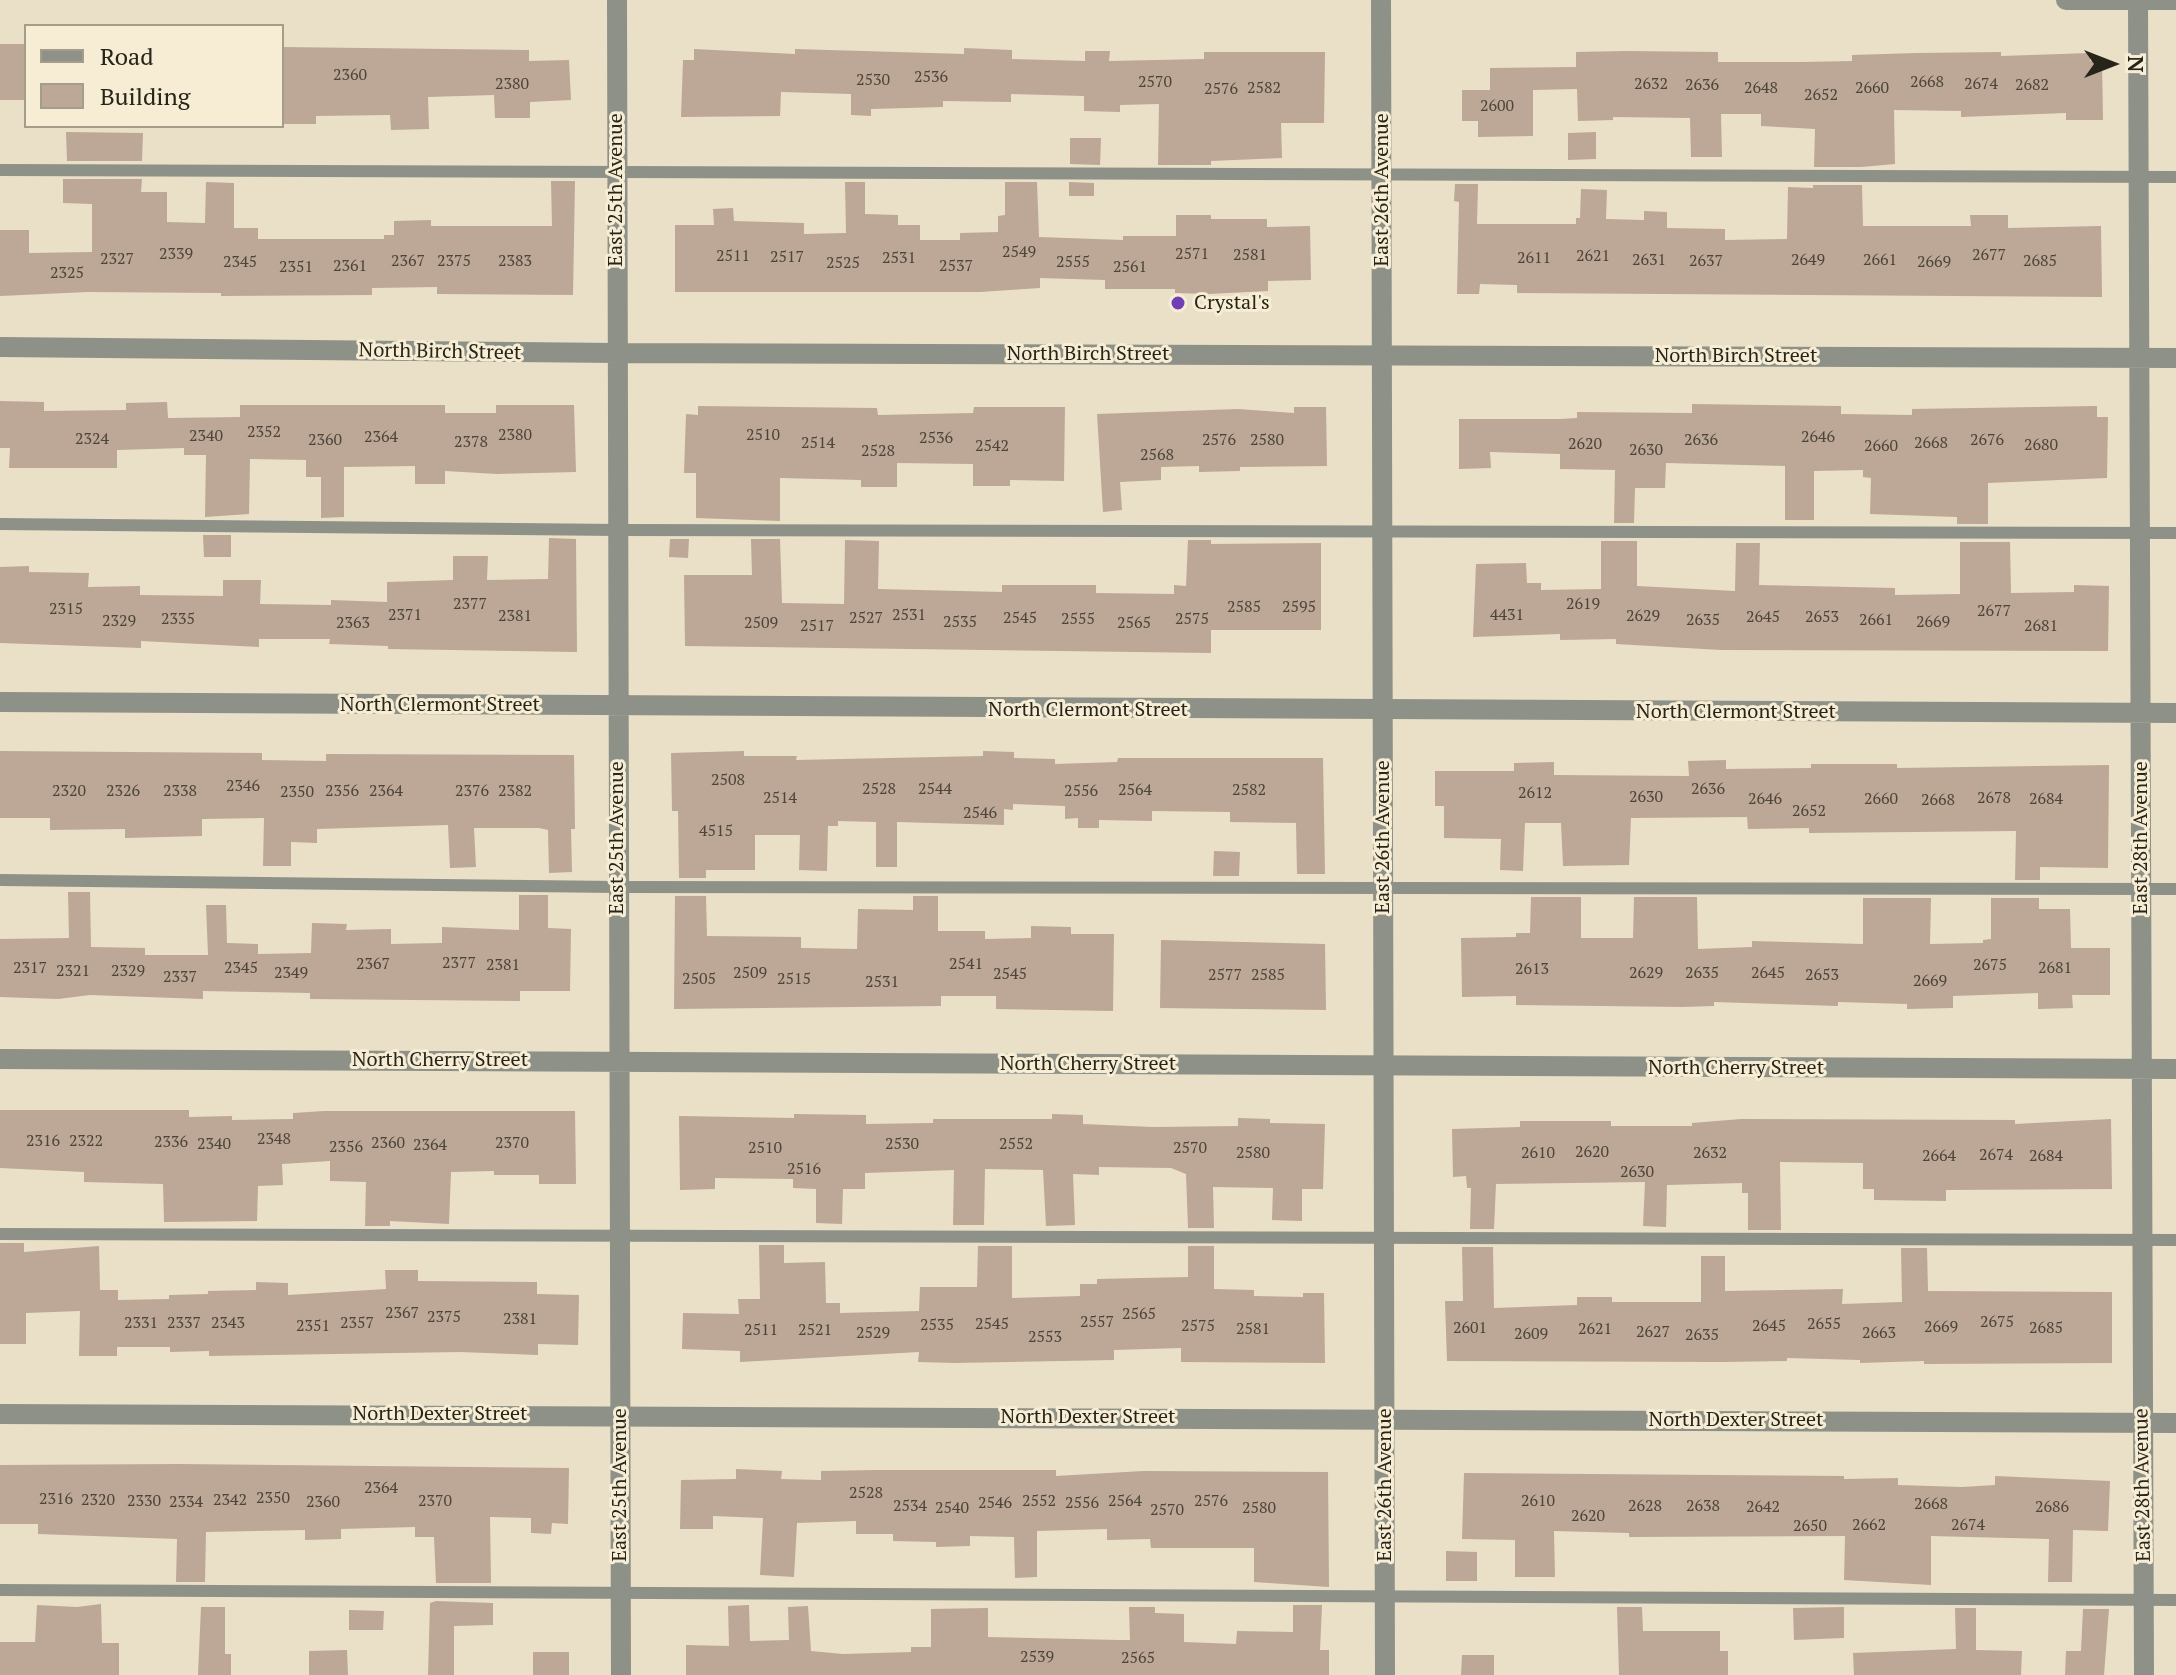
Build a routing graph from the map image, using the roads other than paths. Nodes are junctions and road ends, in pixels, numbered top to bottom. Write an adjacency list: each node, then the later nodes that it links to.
1 (617, 0): 7 (street, East 25th Avenue)
2 (1381, 0): 8 (street, East 26th Avenue)
3 (2066, 0): 4 (street)
4 (2138, 0): 5 (street); 9 (street, East 28th Avenue)
5 (2176, 0)
6 (0, 170): 7 (lane)
7 (616, 175): 8 (lane); 12 (street, East 25th Avenue)
8 (1382, 175): 9 (lane); 13 (street, East 26th Avenue)
9 (2139, 177): 10 (lane); 14 (street, East 28th Avenue)
10 (2176, 177)
11 (0, 347): 12 (street, North Birch Street)
12 (617, 353): 13 (street, North Birch Street); 17 (street, East 25th Avenue)
13 (1382, 353): 14 (street, North Birch Street); 18 (street, East 26th Avenue)
14 (2140, 358): 15 (street, North Birch Street); 19 (street, East 28th Avenue)
15 (2176, 358)
16 (0, 524): 17 (lane)
17 (618, 530): 18 (lane); 22 (street, East 25th Avenue)
18 (1382, 533): 19 (lane); 23 (street, East 26th Avenue)
19 (2140, 533): 20 (lane); 24 (street, East 28th Avenue)
20 (2176, 533)
21 (0, 702): 22 (street, North Clermont Street)
22 (618, 707): 23 (street, North Clermont Street); 27 (street, East 25th Avenue)
23 (1383, 711): 24 (street, North Clermont Street); 28 (street, East 26th Avenue)
24 (2142, 713): 25 (street, North Clermont Street); 29 (street, East 28th Avenue)
25 (2176, 713)
26 (0, 880): 27 (lane)
27 (616, 887): 28 (lane); 32 (street, East 25th Avenue)
28 (1383, 888): 29 (lane); 33 (street, East 26th Avenue)
29 (2140, 889): 30 (lane); 34 (street, East 28th Avenue)
30 (2176, 889)
31 (0, 1059): 32 (street, North Cherry Street)
32 (617, 1060): 33 (street, North Cherry Street); 37 (street, East 25th Avenue)
33 (1383, 1066): 34 (street, North Cherry Street); 38 (street, East 26th Avenue)
34 (2142, 1069): 35 (street, North Cherry Street); 39 (street, East 28th Avenue)
35 (2176, 1069)
36 (0, 1234): 37 (lane)
37 (619, 1236): 38 (lane); 42 (street, East 25th Avenue)
38 (1384, 1238): 39 (lane); 43 (street, East 26th Avenue)
39 (2141, 1240): 40 (lane); 44 (street, East 28th Avenue)
40 (2176, 1240)
41 (0, 1414): 42 (street, North Dexter Street)
42 (620, 1415): 43 (street, North Dexter Street); 47 (street, East 25th Avenue)
43 (1385, 1418): 44 (street, North Dexter Street); 48 (street, East 26th Avenue)
44 (2143, 1423): 45 (street, North Dexter Street); 49 (street, East 28th Avenue)
45 (2176, 1423)
46 (0, 1590): 47 (lane)
47 (620, 1595): 48 (lane); 51 (street, East 25th Avenue)
48 (1385, 1597): 49 (lane); 52 (street, East 26th Avenue)
49 (2144, 1599): 50 (lane); 53 (street, East 28th Avenue)
50 (2176, 1600)
51 (621, 1675)
52 (1385, 1675)
53 (2144, 1675)

